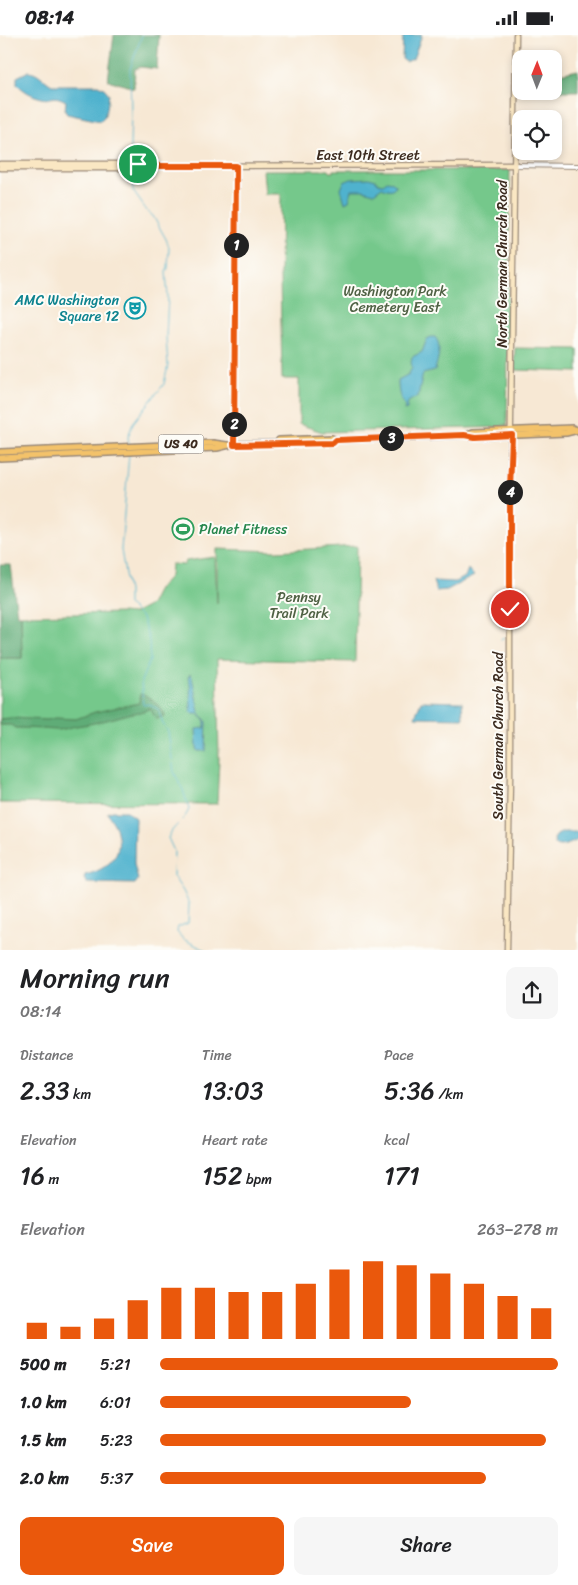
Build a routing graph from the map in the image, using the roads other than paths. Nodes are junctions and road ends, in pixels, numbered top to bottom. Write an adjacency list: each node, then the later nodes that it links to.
1 (516, 35): 3 (main road, North German Church Road)
2 (0, 164): 4 (main road, East 10th Street)
3 (514, 165): 5 (main road, East 10th Street); 6 (street, East 10th Street); 9 (main road, North German Church Road)
4 (126, 166): 5 (main road, East 10th Street); 7 (main road, East 10th Street)
5 (236, 166): 10 (street)
6 (578, 166)
7 (0, 168)
8 (578, 430): 9 (main road, US 40)
9 (512, 433): 10 (main road, US 40); 14 (main road, South German Church Road)
10 (234, 445): 11 (main road, US 40)
11 (123, 450): 12 (main road, US 40); 13 (main road, US 40)
12 (0, 452)
13 (0, 458)
14 (507, 950)

